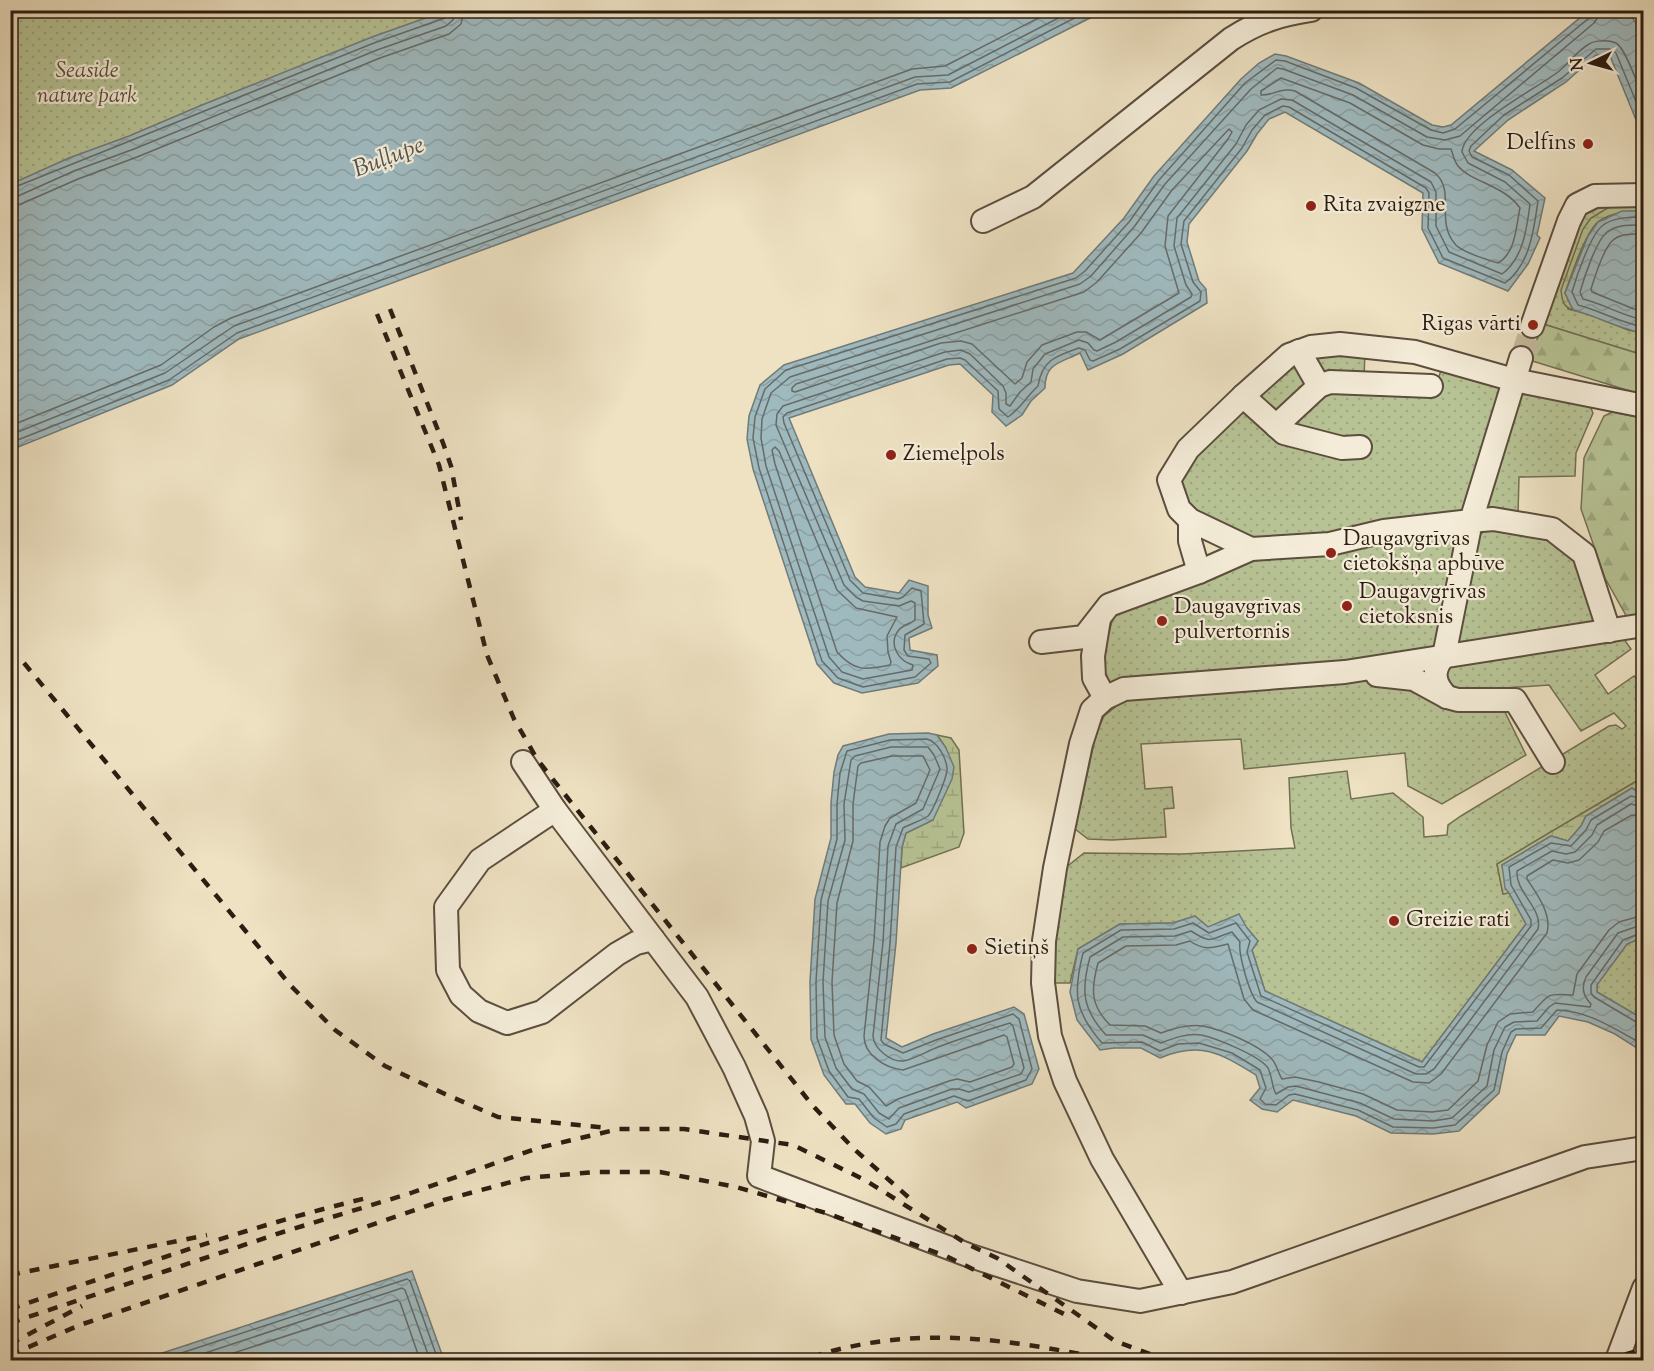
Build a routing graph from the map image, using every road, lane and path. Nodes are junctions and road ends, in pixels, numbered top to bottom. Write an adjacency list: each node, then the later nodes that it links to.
1 (1311, 10): 3 (street)
2 (1644, 195): 4 (street)
3 (982, 221)
4 (1532, 326)
5 (1299, 351): 7 (street); 8 (street); 10 (street)
6 (1521, 358): 7 (street)
7 (1514, 380): 11 (street); 15 (street)
8 (1319, 386): 9 (street); 12 (street)
9 (1431, 386)
10 (1243, 396): 12 (street); 14 (street)
11 (1644, 406)
12 (1276, 426): 13 (street)
13 (1360, 447)
14 (1190, 520): 16 (street); 17 (street)
15 (1471, 521): 16 (street); 20 (street); 22 (street)
16 (1251, 549): 17 (street)
17 (1199, 572): 18 (street)
18 (1100, 617): 21 (street); 25 (street)
19 (1644, 625): 20 (street)
20 (1610, 631): 22 (street)
21 (1041, 642)
22 (1444, 656): 23 (street); 24 (street)
23 (1345, 672): 24 (street); 25 (street)
24 (1447, 698): 27 (street)
25 (1105, 699): 32 (street)
26 (523, 762): 28 (street)
27 (1553, 762)
28 (555, 810): 29 (street); 29 (street)
29 (653, 939): 32 (street)
30 (1644, 1148): 32 (street)
31 (1644, 1288): 33 (street)
32 (1181, 1293)
33 (1617, 1360)

